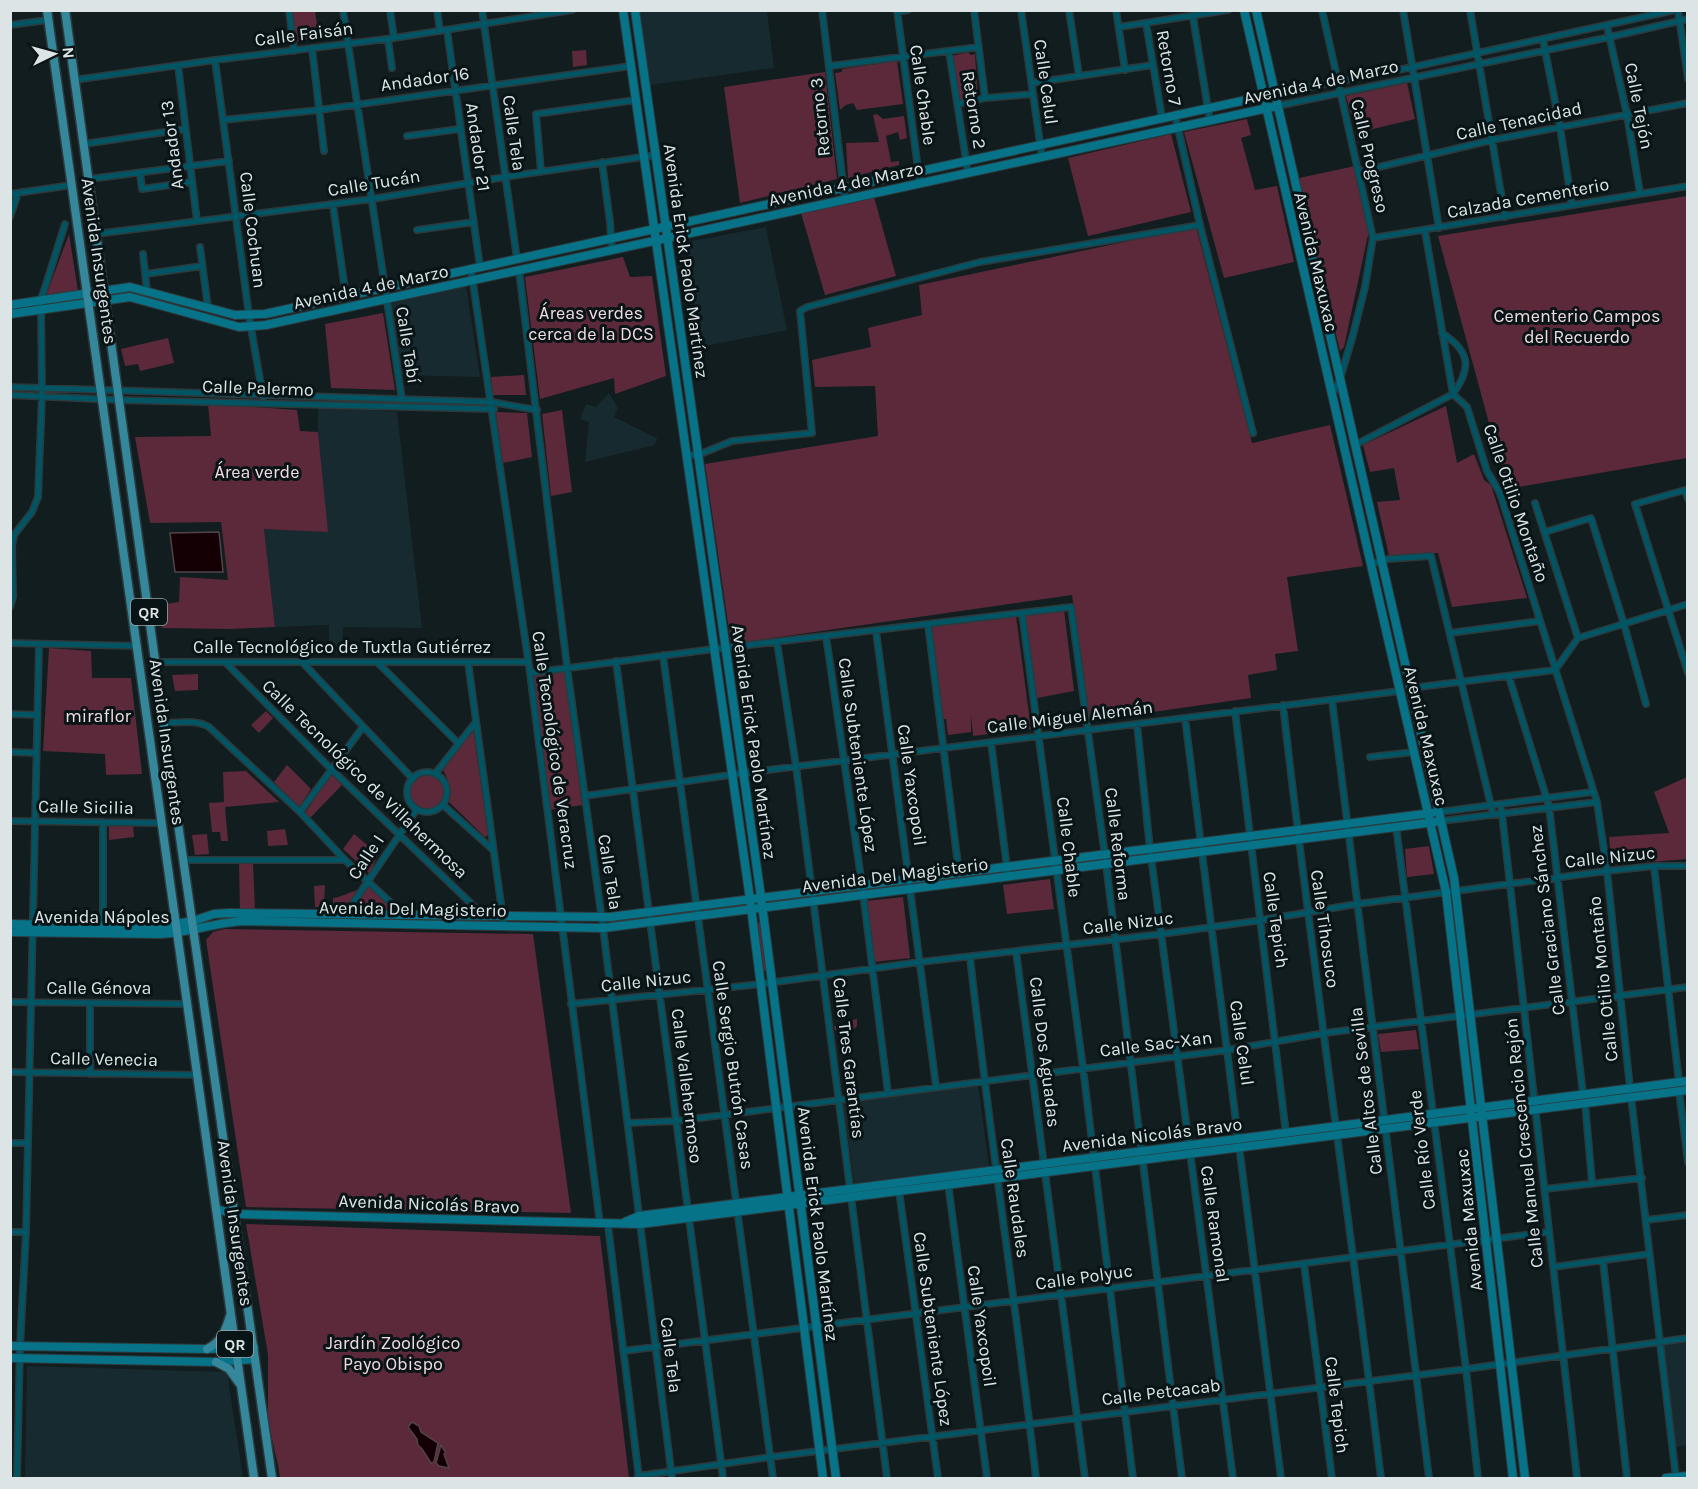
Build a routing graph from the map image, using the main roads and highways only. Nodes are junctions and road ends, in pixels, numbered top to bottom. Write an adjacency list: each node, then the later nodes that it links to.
1 (47, 10): 12 (main road, Avenida Insurgentes / QR)
2 (65, 10): 11 (main road, Avenida Insurgentes / QR)
3 (623, 10): 14 (main road, Avenida Erick Paolo Martínez)
4 (635, 10): 13 (main road, Avenida Erick Paolo Martínez)
5 (1244, 10): 8 (main road, Avenida Maxuxac)
6 (1256, 10): 7 (main road, Avenida Maxuxac)
7 (1274, 94): 8 (main road, Avenida 4 de Marzo); 9 (main road, Avenida Maxuxac)
8 (1263, 96): 10 (main road, Avenida Maxuxac); 13 (main road, Avenida 4 de Marzo)
9 (1277, 106): 10 (main road, Avenida 4 de Marzo); 23 (main road, Avenida Maxuxac)
10 (1265, 109): 15 (main road, Avenida 4 de Marzo); 24 (main road, Avenida Maxuxac)
11 (91, 194): 12 (main road); 17 (main road, Avenida Insurgentes / QR)
12 (74, 197): 18 (main road, Avenida Insurgentes / QR)
13 (666, 227): 14 (main road, Avenida 4 de Marzo); 15 (main road, Avenida Erick Paolo Martínez)
14 (654, 229): 16 (main road, Avenida Erick Paolo Martínez); 17 (main road, Avenida 4 de Marzo)
15 (668, 238): 16 (main road, Avenida 4 de Marzo); 28 (main road, Avenida Erick Paolo Martínez)
16 (656, 241): 17 (main road, Avenida 4 de Marzo); 29 (main road, Avenida Erick Paolo Martínez)
17 (105, 296): 18 (main road, Avenida 4 de Marzo); 21 (main road, Avenida Insurgentes / QR)
18 (89, 298): 19 (main road, Avenida 4 de Marzo); 20 (main road, Avenida 4 de Marzo); 22 (main road, Avenida Insurgentes / QR)
19 (10, 305)
20 (10, 314)
21 (167, 747): 22 (main road); 35 (main road, Avenida Insurgentes / QR)
22 (151, 748): 37 (main road, Avenida Insurgentes / QR)
23 (1439, 812): 24 (main road, Avenida Del Magisterio); 25 (main road, Avenida Maxuxac)
24 (1428, 814): 26 (main road, Avenida Del Magisterio); 27 (main road, Avenida Maxuxac)
25 (1441, 821): 27 (main road, Avenida Del Magisterio); 42 (main road, Avenida Maxuxac)
26 (1395, 823): 27 (main road, Avenida Del Magisterio); 28 (main road, Avenida Del Magisterio); 30 (main road, Avenida Del Magisterio)
27 (1430, 823): 43 (main road, Avenida Maxuxac)
28 (761, 897): 29 (main road, Avenida Del Magisterio); 30 (main road, Avenida Erick Paolo Martínez)
29 (750, 899): 31 (main road, Avenida Erick Paolo Martínez); 33 (main road, Avenida Del Magisterio)
30 (763, 907): 31 (main road, Avenida Del Magisterio); 44 (main road, Avenida Erick Paolo Martínez)
31 (751, 908): 33 (main road, Avenida Del Magisterio); 45 (main road, Avenida Erick Paolo Martínez)
32 (406, 920): 33 (main road, Avenida Del Magisterio); 33 (main road, Avenida Del Magisterio); 35 (main road, Avenida Del Magisterio)
33 (504, 921)
34 (10, 924): 36 (main road, Avenida Nápoles)
35 (193, 925): 37 (main road, Avenida Nápoles); 47 (main road, Avenida Insurgentes / QR)
36 (33, 928): 37 (main road, Avenida Nápoles); 38 (main road, Avenida Nápoles)
37 (177, 928): 46 (main road, Avenida Insurgentes / QR)
38 (10, 932)
39 (1683, 1081): 41 (main road, Avenida Nicolás Bravo)
40 (1683, 1090): 41 (main road, Avenida Nicolás Bravo)
41 (1630, 1093): 42 (main road, Avenida Nicolás Bravo)
42 (1483, 1112): 43 (main road, Avenida Nicolás Bravo); 70 (main road, Avenida Maxuxac)
43 (1472, 1114): 44 (main road, Avenida Nicolás Bravo); 69 (main road, Avenida Maxuxac)
44 (800, 1200): 45 (main road, Avenida Nicolás Bravo); 58 (main road, Avenida Erick Paolo Martínez)
45 (788, 1201): 47 (main road, Avenida Nicolás Bravo); 59 (main road, Avenida Erick Paolo Martínez)
46 (216, 1209): 47 (main road, Avenida Nicolás Bravo); 48 (main road, Avenida Insurgentes / QR)
47 (235, 1214): 48 (main road, Avenida Nicolás Bravo); 51 (main road, Avenida Insurgentes / QR)
48 (218, 1219): 49 (main road, Avenida Insurgentes / QR)
49 (231, 1313): 52 (main road); 53 (main road, Avenida Insurgentes / QR)
50 (10, 1346): 52 (main road)
51 (254, 1347): 53 (main road); 55 (main road, Avenida Insurgentes / QR)
52 (207, 1349): 53 (main road)
53 (236, 1349): 56 (main road, Avenida Insurgentes / QR)
54 (10, 1358): 57 (main road)
55 (255, 1359): 56 (main road); 61 (main road, Avenida Insurgentes / QR)
56 (238, 1360): 57 (main road); 60 (main road, Avenida Insurgentes / QR)
57 (216, 1362): 60 (main road)
58 (822, 1369): 59 (main road); 68 (main road, Avenida Erick Paolo Martínez)
59 (810, 1371): 67 (main road, Avenida Erick Paolo Martínez)
60 (242, 1388): 62 (main road, Avenida Insurgentes / QR)
61 (260, 1395): 62 (main road); 66 (main road, Avenida Insurgentes / QR)
62 (243, 1398): 65 (main road, Avenida Insurgentes / QR)
63 (1688, 1476): 64 (main road)
64 (1676, 1478): 71 (main road)
65 (254, 1479)
66 (272, 1479)
67 (823, 1479)
68 (836, 1479)
69 (1513, 1479)
70 (1525, 1479)
71 (1666, 1479)

